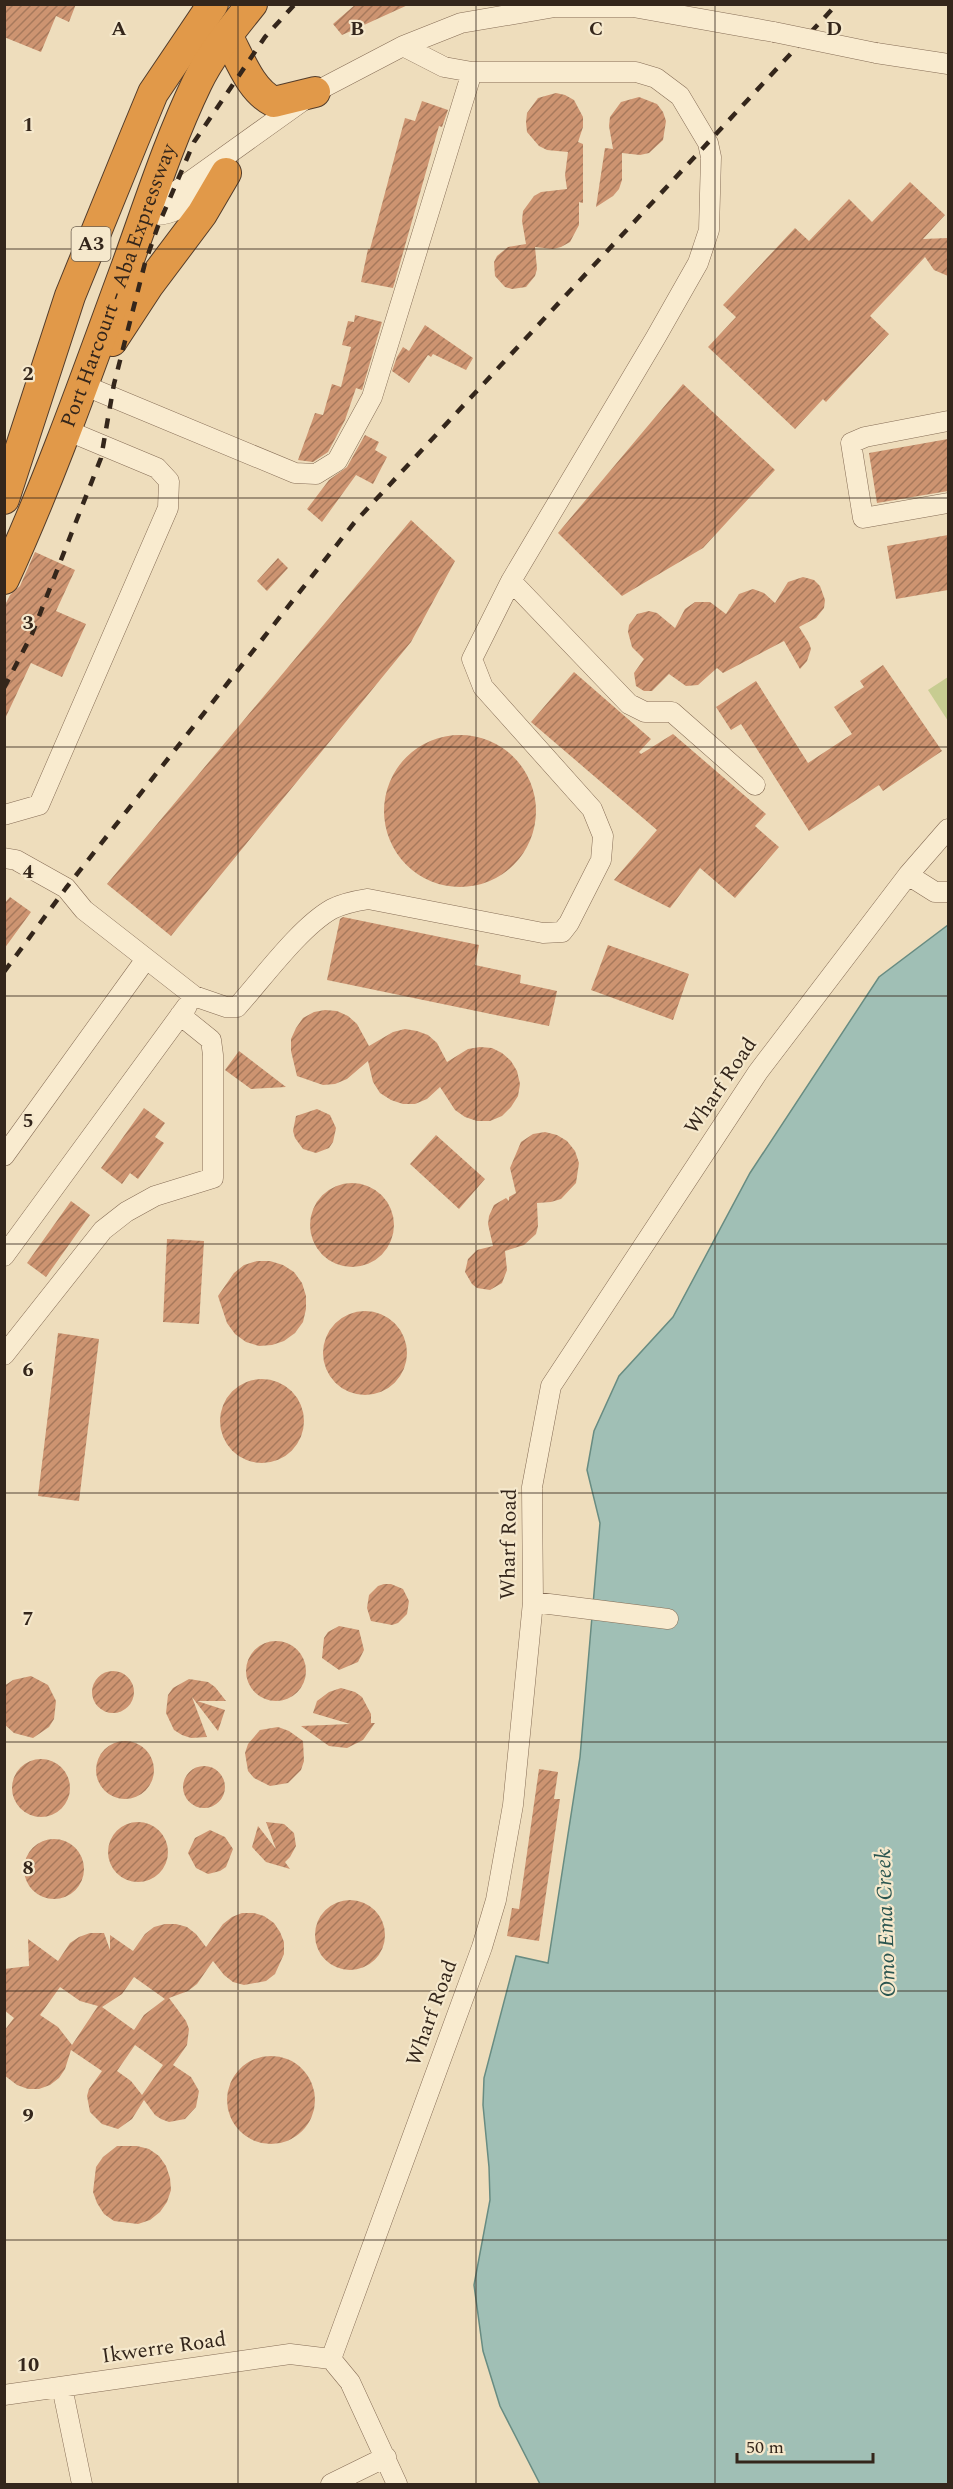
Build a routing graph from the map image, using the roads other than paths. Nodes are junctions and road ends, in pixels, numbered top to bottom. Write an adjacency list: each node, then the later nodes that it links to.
1 (213, 4): 4 (highway, Port Harcourt - Aba Expressway / A3)
2 (252, 4): 3 (highway, Port Harcourt - Aba Expressway / A3)
3 (227, 35): 8 (highway); 11 (highway, Port Harcourt - Aba Expressway / A3)
4 (187, 45): 11 (highway); 15 (highway, Port Harcourt - Aba Expressway / A3)
5 (403, 46): 6 (street, bridge); 7 (street); 8 (street)
6 (948, 64)
7 (472, 72): 12 (street); 19 (street)
8 (315, 92): 9 (street)
9 (259, 130): 10 (street); 11 (street)
10 (226, 173): 11 (street); 12 (highway)
11 (146, 213): 14 (highway, Port Harcourt - Aba Expressway / A3); 15 (highway)
12 (88, 387): 14 (highway)
13 (948, 421): 17 (street)
14 (69, 422): 18 (highway, Port Harcourt - Aba Expressway / A3); 21 (street)
15 (17, 464): 16 (highway, Port Harcourt - Aba Expressway / A3)
16 (4, 499)
17 (948, 504)
18 (4, 579)
19 (511, 582): 20 (street); 27 (street)
20 (756, 785)
21 (4, 814)
22 (948, 829): 24 (street, Wharf Road)
23 (4, 858): 26 (street)
24 (909, 875): 25 (street); 32 (street, Wharf Road)
25 (948, 892)
26 (146, 959): 27 (street); 29 (street)
27 (194, 996): 28 (street)
28 (180, 1015): 30 (street); 31 (street)
29 (4, 1156)
30 (4, 1256)
31 (4, 1355)
32 (533, 1602): 33 (street); 34 (street, Wharf Road)
33 (668, 1619)
34 (331, 2358): 35 (street, Ikwerre Road); 37 (street)
35 (62, 2387): 36 (street, Ikwerre Road); 38 (street)
36 (4, 2396)
37 (386, 2457): 39 (street); 40 (street)
38 (82, 2484)
39 (331, 2484)
40 (398, 2484)

